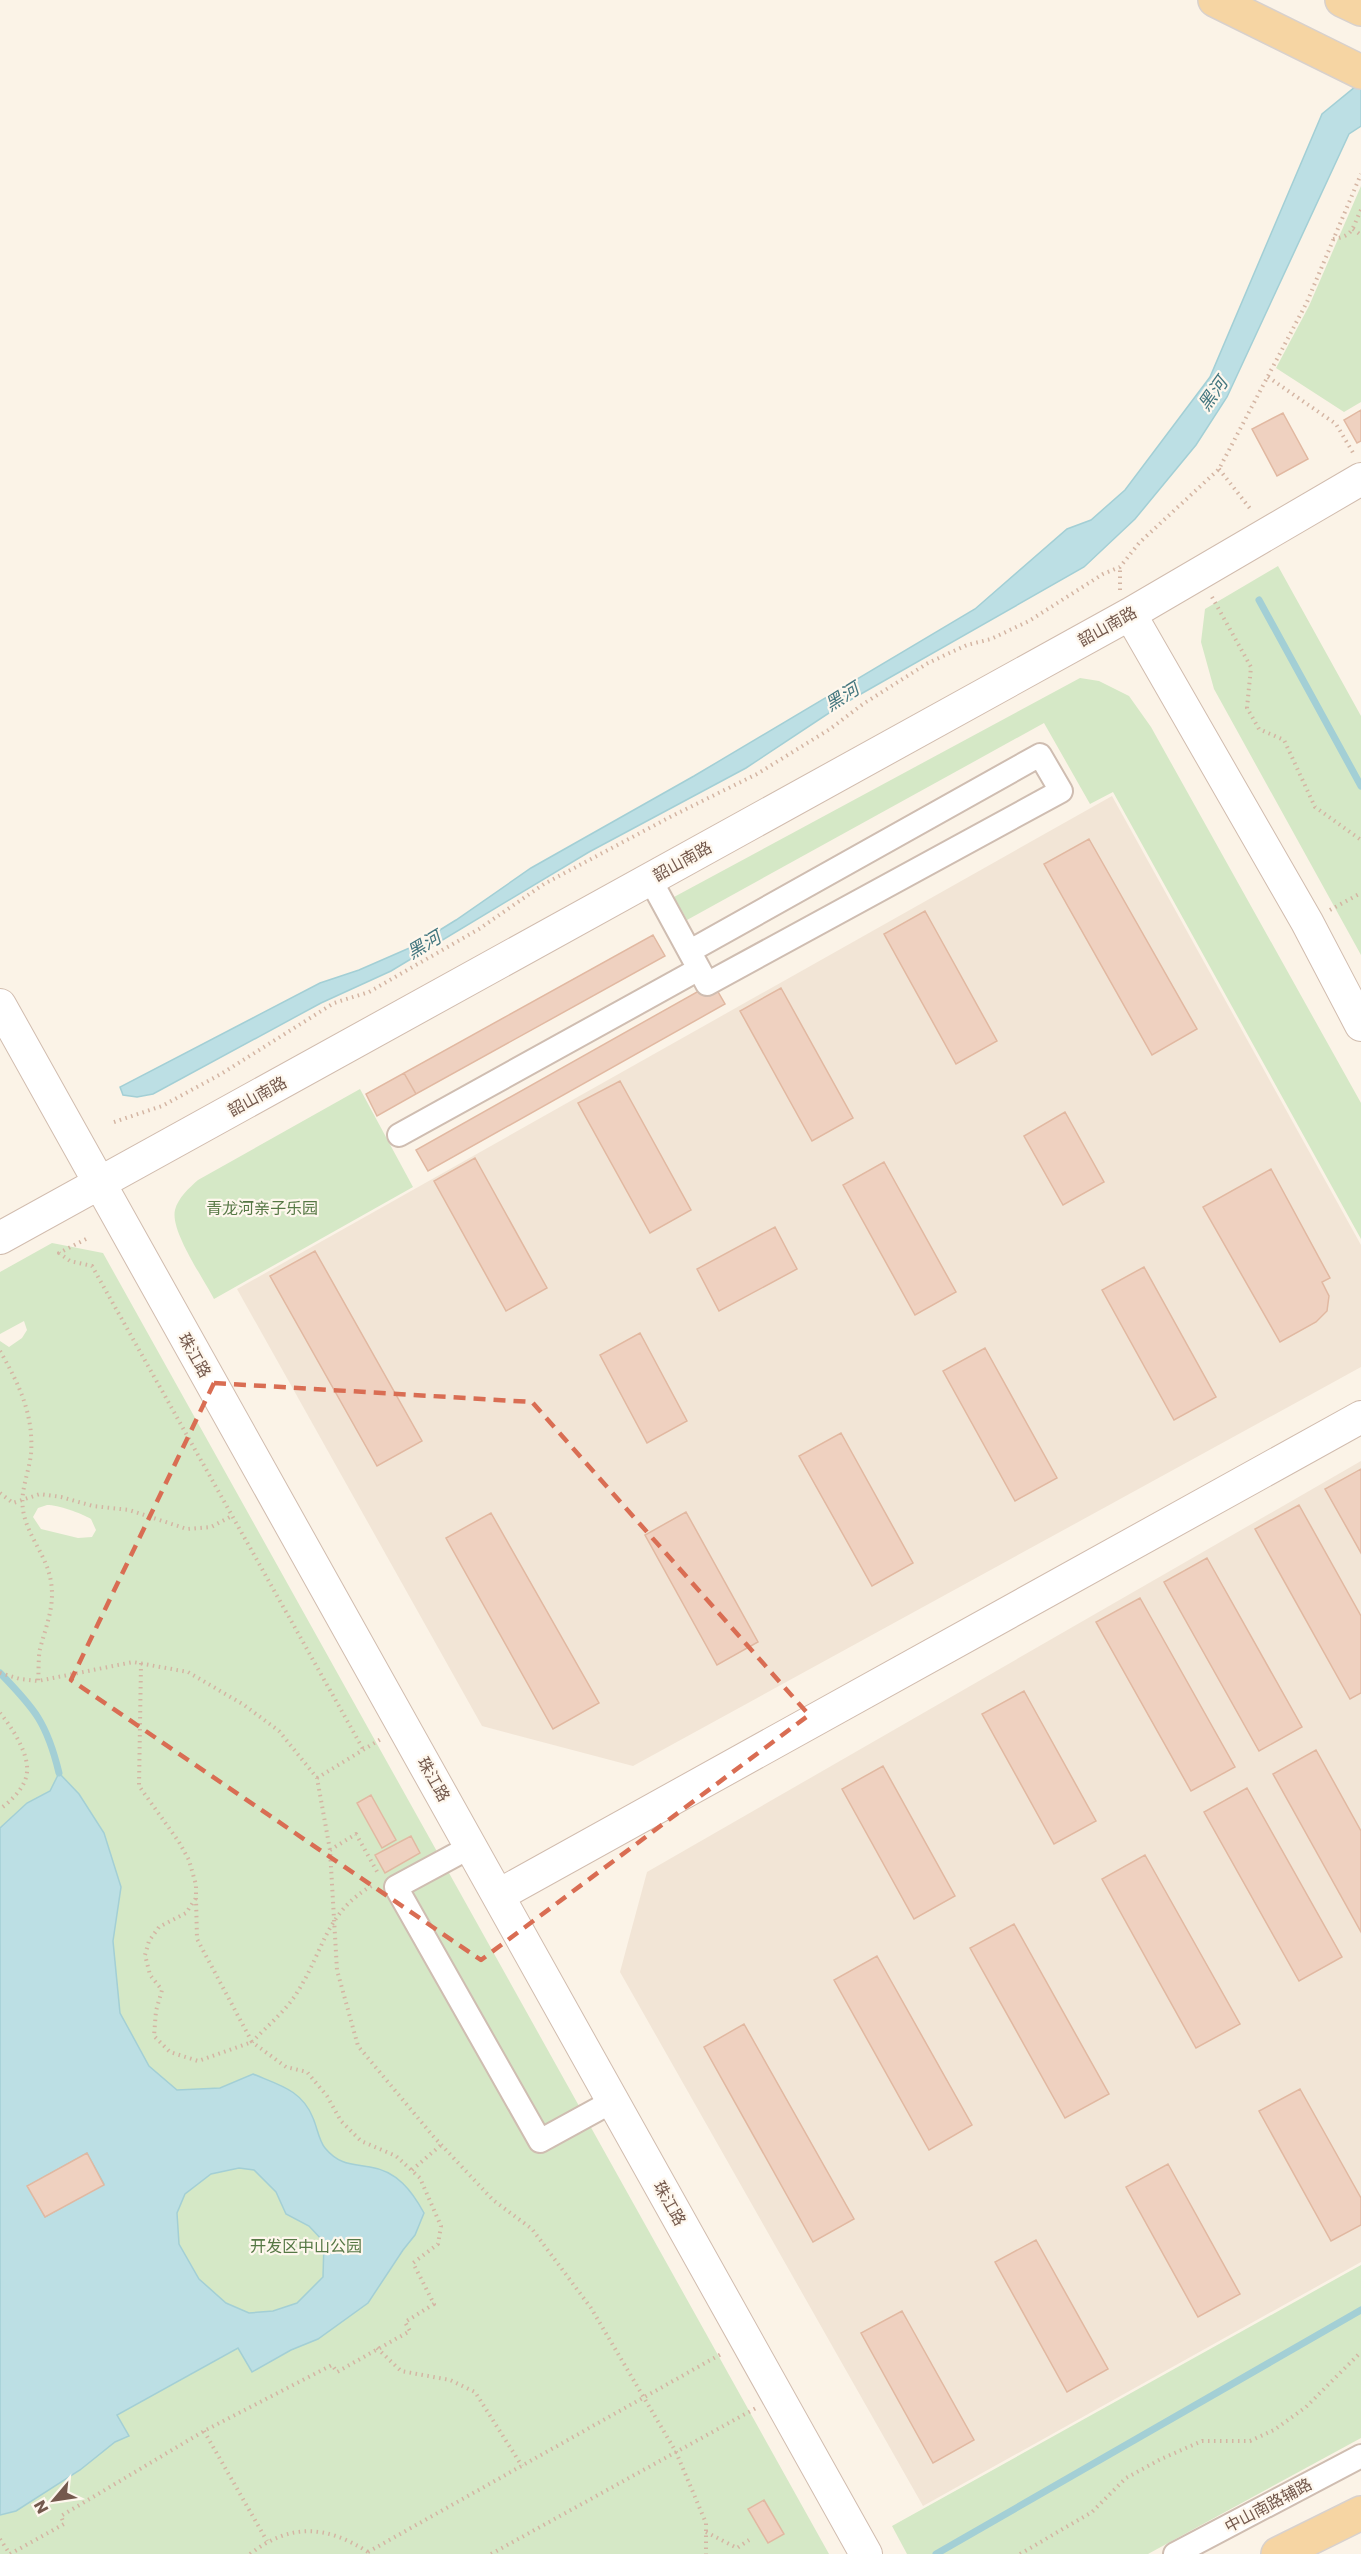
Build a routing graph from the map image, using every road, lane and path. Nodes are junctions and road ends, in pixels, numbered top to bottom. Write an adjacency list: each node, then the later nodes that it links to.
1 (1215, 0): 4 (main road)
2 (1342, 0): 3 (main road)
3 (1361, 9)
4 (1361, 72)
5 (1361, 174): 9 (path)
6 (1361, 210): 7 (path)
7 (1353, 229): 8 (path); 9 (path)
8 (1361, 235)
9 (1333, 239): 10 (path)
10 (1268, 377): 11 (path); 12 (path)
11 (1359, 468): 13 (street, 韶山南路)
12 (1219, 469): 13 (path); 23 (path)
13 (1269, 533): 14 (street, 韶山南路)
14 (1199, 573): 15 (street, 韶山南路); 16 (path)
15 (1130, 614): 17 (street, 韶山南路); 19 (street)
16 (1361, 840)
17 (650, 879): 20 (street); 25 (street, 韶山南路)
18 (1361, 893): 19 (path)
19 (1307, 922): 22 (street)
20 (694, 960): 20 (street); 24 (street)
21 (0, 1005): 25 (street, 珠江路)
22 (1361, 1025)
23 (114, 1122)
24 (399, 1135)
25 (99, 1183): 26 (street, 韶山南路); 37 (street, 珠江路)
26 (0, 1238)
27 (86, 1239): 32 (path)
28 (0, 1351): 31 (path)
29 (1361, 1417): 43 (street)
30 (0, 1493): 31 (path)
31 (23, 1501): 32 (path); 35 (path)
32 (232, 1516): 38 (path)
33 (141, 1663): 35 (path); 39 (path); 44 (path)
34 (0, 1673): 35 (path)
35 (38, 1681)
36 (0, 1713): 40 (path)
37 (405, 1726): 38 (path); 41 (street, 珠江路)
38 (363, 1749): 39 (path)
39 (316, 1778): 42 (path)
40 (0, 1809)
41 (472, 1846): 43 (street, 珠江路); 47 (street)
42 (330, 1850): 45 (path); 45 (path)
43 (500, 1895): 47 (street, 珠江路)
44 (196, 1898): 46 (path); 46 (path)
45 (333, 1919): 46 (path); 48 (path)
46 (252, 2042): 49 (path)
47 (613, 2101): 50 (street, 珠江路)
48 (441, 2145): 49 (path); 54 (path)
49 (412, 2170): 51 (path)
50 (747, 2340): 53 (street, 珠江路); 54 (path)
51 (377, 2348): 55 (path); 58 (path)
52 (1361, 2352): 69 (path)
53 (778, 2396): 56 (path); 68 (street, 珠江路)
54 (645, 2397): 56 (path); 58 (path)
55 (204, 2431): 61 (path); 63 (path)
56 (676, 2452): 60 (path); 66 (path)
57 (1361, 2456): 70 (street, 中山南路辅路)
58 (522, 2466): 64 (path)
59 (1361, 2512): 71 (main road)
60 (706, 2532): 62 (path); 67 (path)
61 (0, 2539)
62 (749, 2540)
63 (267, 2541): 64 (path); 65 (path)
64 (368, 2553)
65 (250, 2554)
66 (491, 2554)
67 (706, 2554)
68 (866, 2554)
69 (1020, 2554)
70 (1175, 2554)
71 (1278, 2554)

